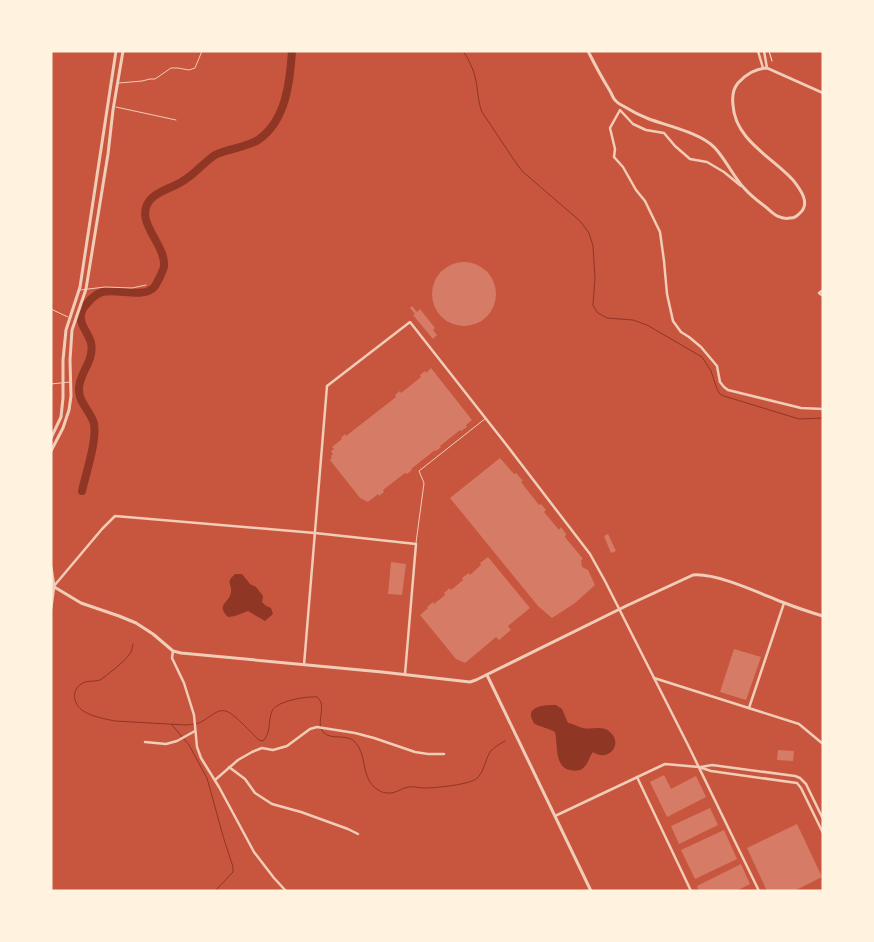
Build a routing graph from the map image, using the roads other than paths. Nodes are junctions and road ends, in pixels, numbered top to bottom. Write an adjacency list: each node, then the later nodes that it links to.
1 (116, 51): 13 (street)
2 (123, 51): 9 (street)
3 (202, 51): 9 (lane)
4 (588, 51): 15 (street)
5 (758, 51): 7 (street)
6 (764, 51): 8 (street)
7 (762, 68): 8 (street); 15 (street)
8 (768, 68): 10 (street)
9 (118, 83): 11 (street)
10 (823, 93)
11 (114, 107): 12 (lane); 14 (street)
12 (176, 120)
13 (102, 140): 14 (street); 18 (street)
14 (109, 142): 17 (street)
15 (744, 188): 27 (street)
16 (146, 285): 17 (lane)
17 (86, 289): 18 (lane); 23 (street)
18 (79, 290): 22 (street)
19 (823, 290): 20 (street)
20 (823, 296)
21 (51, 308): 22 (lane)
22 (69, 318): 23 (lane); 24 (street)
23 (75, 320): 25 (street)
24 (62, 382): 25 (lane); 26 (lane); 29 (street)
25 (70, 382): 30 (street)
26 (51, 384)
27 (823, 409)
28 (486, 418): 31 (street); 32 (lane); 37 (street)
29 (51, 438)
30 (51, 450)
31 (315, 533): 32 (street); 34 (street); 40 (street)
32 (416, 544): 41 (street)
33 (51, 567): 34 (street)
34 (53, 586): 36 (street); 39 (street)
35 (784, 603): 37 (street); 38 (street); 44 (street)
36 (51, 608)
37 (619, 609): 42 (street); 43 (street)
38 (823, 616)
39 (173, 651): 40 (street); 45 (street)
40 (304, 665): 41 (street)
41 (405, 674): 42 (street)
42 (487, 675): 53 (street)
43 (654, 678): 44 (street); 50 (street)
44 (749, 708): 47 (street)
45 (195, 730): 46 (street); 52 (street)
46 (145, 742)
47 (823, 744)
48 (444, 754): 49 (street)
49 (229, 767): 52 (street); 56 (street)
50 (699, 767): 51 (street); 54 (street); 55 (street); 60 (street)
51 (637, 776): 53 (street); 59 (street)
52 (215, 780): 57 (street)
53 (555, 816): 58 (street)
54 (823, 819)
55 (823, 833)
56 (358, 834)
57 (286, 891)
58 (591, 891)
59 (691, 891)
60 (759, 891)

